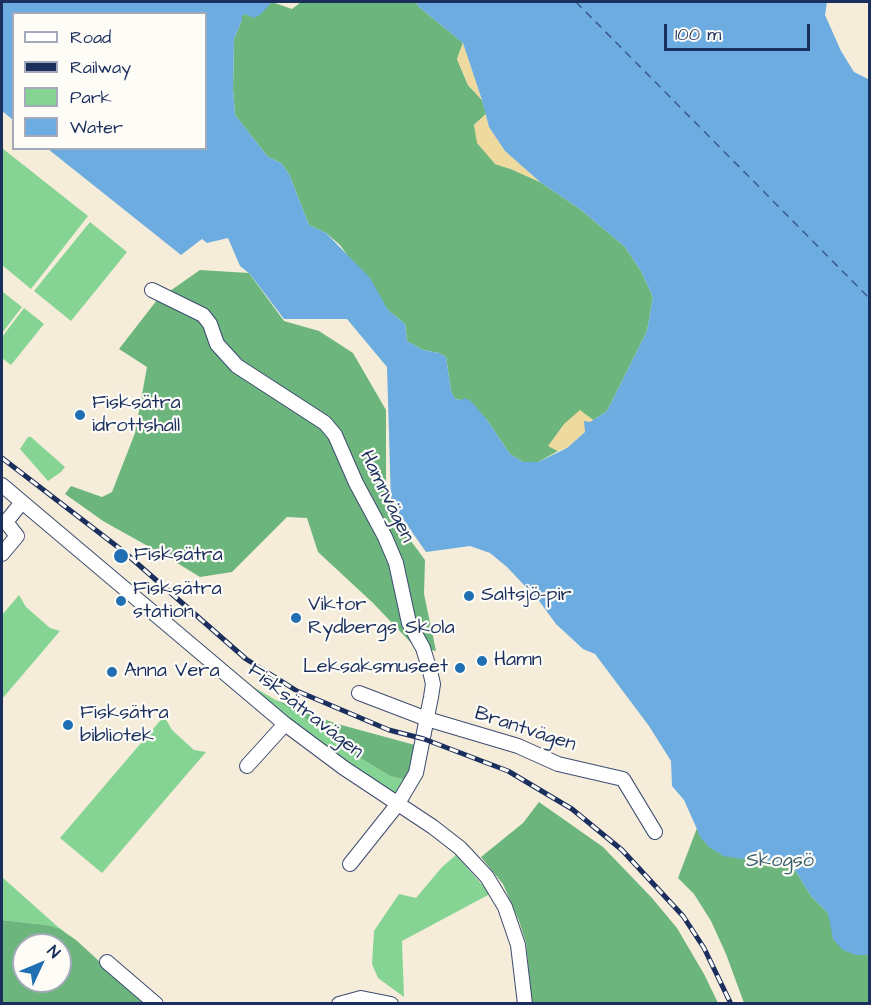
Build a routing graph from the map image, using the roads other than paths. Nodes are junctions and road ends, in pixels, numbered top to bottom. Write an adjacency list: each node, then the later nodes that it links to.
1 (152, 290): 6 (street, Hamnvägen)
2 (2, 485): 3 (street, Fisksätravägen)
3 (22, 502): 4 (street); 7 (street, Fisksätravägen)
4 (2, 554)
5 (358, 693): 6 (street, Brantvägen)
6 (427, 719): 9 (street, Hamnvägen); 10 (street, Brantvägen)
7 (285, 724): 8 (street); 9 (street, Fisksätravägen)
8 (248, 766)
9 (397, 805): 11 (street, Hamnvägen); 16 (street, Fisksätravägen)
10 (655, 832)
11 (350, 864)
12 (107, 962): 13 (street)
13 (156, 1004)
14 (339, 1004): 15 (street)
15 (391, 1004)
16 (525, 1004)

